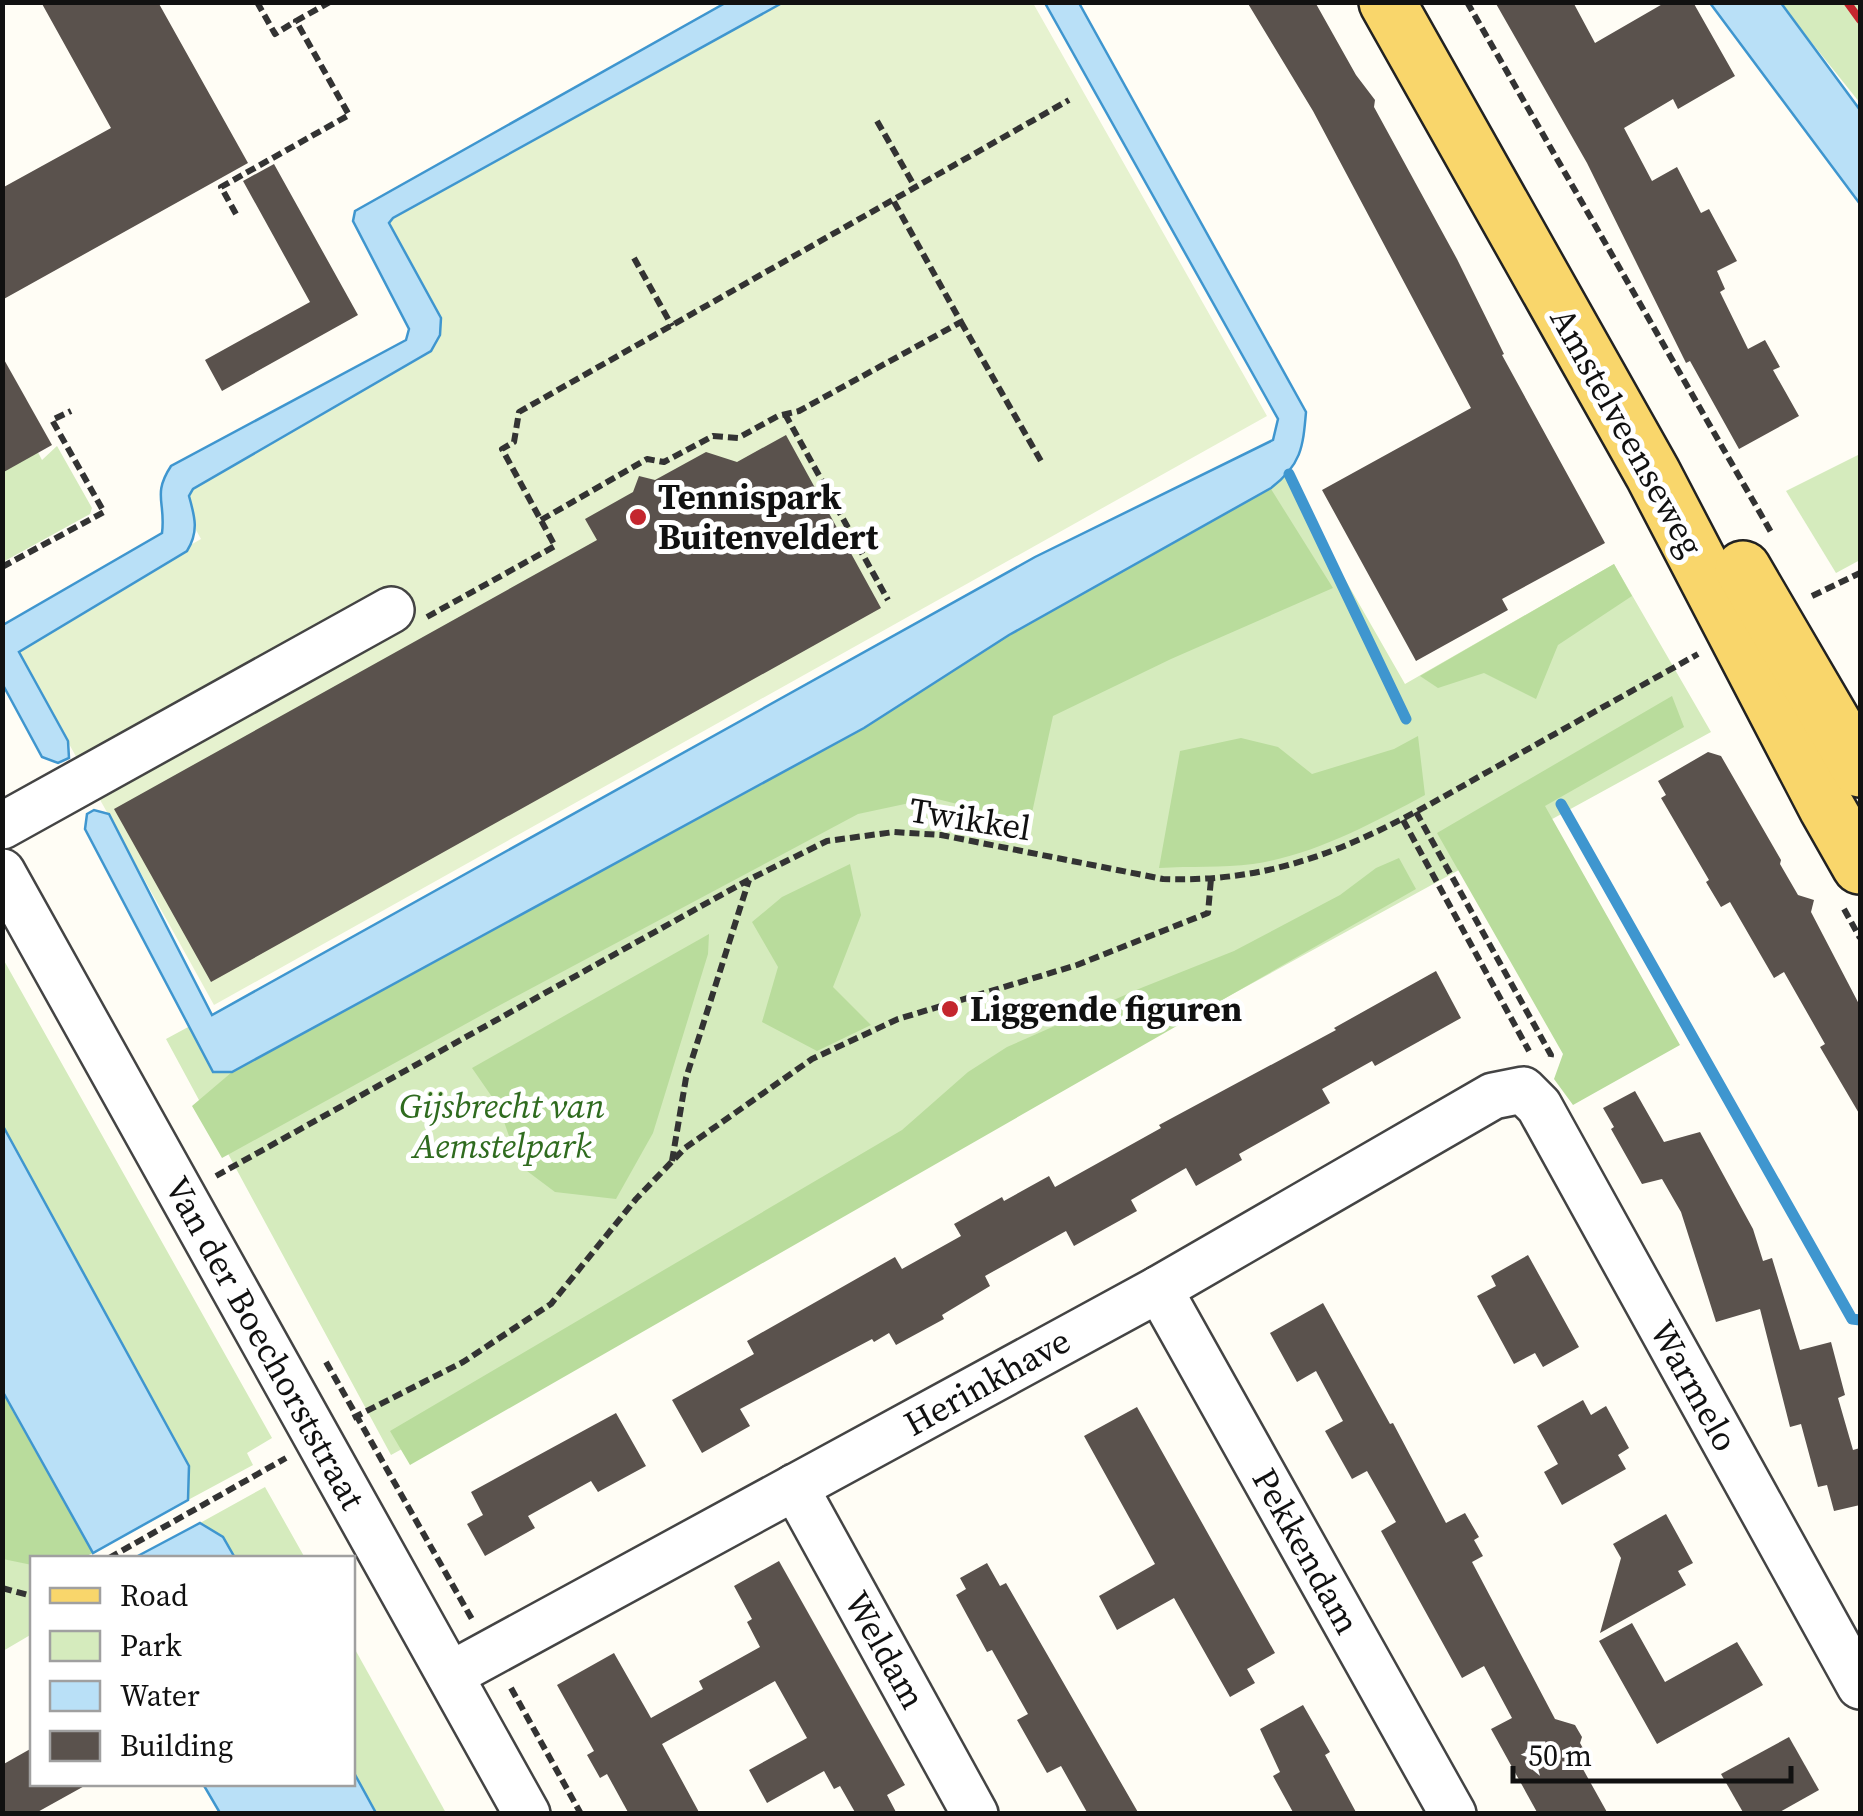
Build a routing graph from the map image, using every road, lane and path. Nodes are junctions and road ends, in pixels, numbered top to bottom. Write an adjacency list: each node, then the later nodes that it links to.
1 (257, 2): 6 (path)
2 (330, 2): 6 (path)
3 (1387, 2): 30 (main road, Amstelveenseweg)
4 (1422, 2): 26 (main road, Amstelveenseweg)
5 (1468, 2): 19 (path)
6 (296, 21): 11 (path)
7 (1069, 100): 9 (path)
8 (877, 121): 9 (path)
9 (914, 188): 10 (path)
10 (893, 200): 13 (path); 14 (path)
11 (236, 214)
12 (634, 258): 14 (path)
13 (961, 322): 16 (path); 17 (path)
14 (672, 326): 18 (path)
15 (71, 411): 20 (path)
16 (785, 414): 18 (path); 23 (path)
17 (1041, 461)
18 (541, 520): 24 (path)
19 (1779, 547)
20 (2, 566)
21 (1860, 573): 22 (path)
22 (1808, 597)
23 (888, 600)
24 (391, 610): 29 (street)
25 (1700, 652): 27 (path, Twikkel)
26 (1860, 768)
27 (1416, 812): 28 (path, Twikkel); 34 (path)
28 (1403, 820): 32 (path, Twikkel); 34 (path)
29 (2, 826)
30 (1860, 866)
31 (2, 872): 36 (street, Van der Boechorststraat)
32 (1211, 878): 33 (path, Twikkel); 35 (path)
33 (750, 879): 35 (path); 36 (path, Twikkel)
34 (1535, 1079): 37 (street, Herinkhave); 44 (street, Warmelo)
35 (672, 1162): 38 (path)
36 (183, 1195): 38 (street, Van der Boechorststraat)
37 (1159, 1289): 39 (street, Herinkhave); 47 (street, Pekkendam)
38 (318, 1438): 40 (path); 43 (street, Van der Boechorststraat)
39 (795, 1487): 43 (street, Herinkhave); 46 (street, Weldam)
40 (113, 1556)
41 (2, 1588): 42 (path)
42 (30, 1595)
43 (450, 1675): 45 (street, Van der Boechorststraat)
44 (1860, 1686)
45 (526, 1814)
46 (975, 1814)
47 (1453, 1814)

